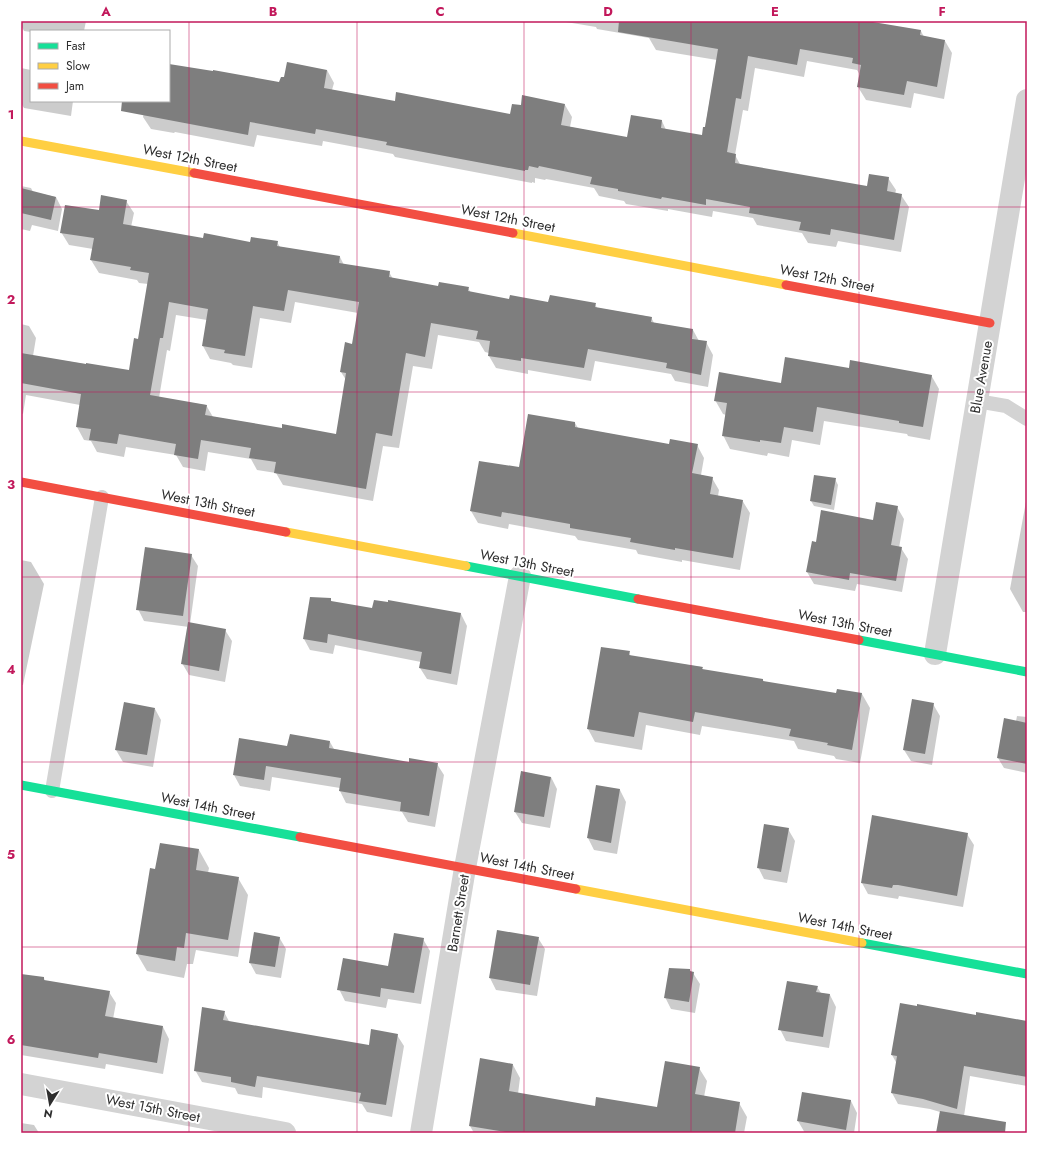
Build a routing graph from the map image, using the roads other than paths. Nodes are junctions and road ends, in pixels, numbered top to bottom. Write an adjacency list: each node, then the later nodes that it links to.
1 (1027, 100): 3 (street, Blue Avenue)
2 (21, 141): 3 (street, West 12th Street)
3 (990, 323): 4 (street, Blue Avenue)
4 (977, 401): 5 (lane); 9 (street, Blue Avenue)
5 (1027, 419)
6 (21, 482): 7 (street, West 13th Street)
7 (102, 497): 8 (street, West 13th Street); 12 (lane)
8 (520, 576): 9 (street, West 13th Street); 13 (street, Barnett Street)
9 (935, 654): 10 (street, West 13th Street)
10 (1027, 672)
11 (21, 785): 12 (street, West 14th Street)
12 (52, 791): 13 (street, West 14th Street)
13 (465, 868): 14 (street, West 14th Street); 17 (street, Barnett Street)
14 (1027, 974)
15 (21, 1084): 16 (street, West 15th Street)
16 (285, 1133)
17 (421, 1133)

